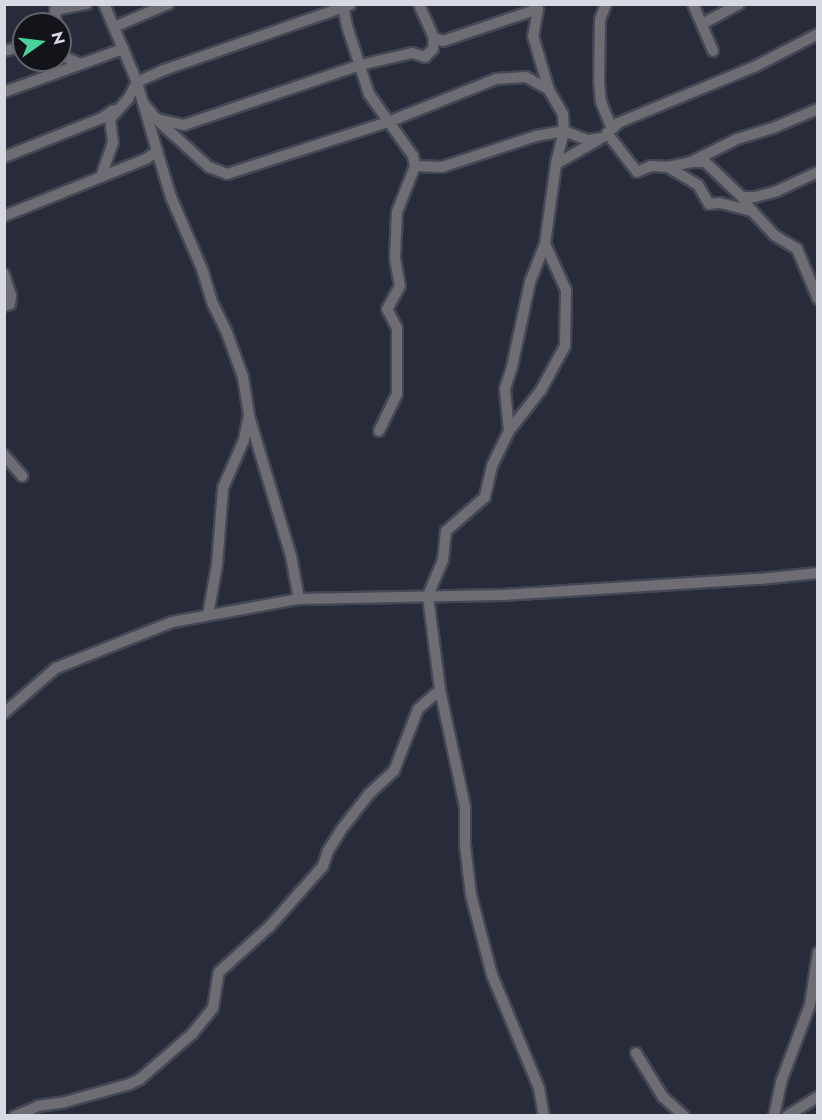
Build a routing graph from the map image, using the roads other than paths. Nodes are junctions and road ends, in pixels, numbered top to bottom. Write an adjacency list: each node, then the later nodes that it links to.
1 (86, 4): 10 (street)
2 (104, 4): 13 (street)
3 (419, 4): 15 (street)
4 (550, 4): 11 (street)
5 (606, 4): 30 (street)
6 (693, 4): 12 (street)
7 (739, 4): 12 (street)
8 (346, 5): 20 (street); 21 (street)
9 (161, 6): 13 (street)
10 (56, 7)
11 (538, 7): 15 (street); 22 (street)
12 (702, 24): 17 (street)
13 (114, 27): 16 (street)
14 (818, 34): 30 (street)
15 (434, 38): 20 (street)
16 (123, 49): 19 (street); 21 (street)
17 (713, 51)
18 (72, 60): 19 (street)
19 (81, 64): 23 (street)
20 (360, 65): 27 (street); 28 (street)
21 (137, 82): 24 (street); 25 (street)
22 (549, 90): 28 (street); 29 (street)
23 (4, 92)
24 (122, 104): 32 (street); 38 (street)
25 (144, 104): 27 (street); 31 (street)
26 (818, 108): 33 (street)
27 (156, 119): 28 (street)
28 (388, 122): 35 (street)
29 (564, 131): 30 (street); 34 (street); 35 (street)
30 (607, 133): 34 (street); 36 (street)
31 (157, 151): 38 (street); 46 (street)
32 (4, 157)
33 (691, 162): 36 (street); 39 (street)
34 (556, 164): 42 (street)
35 (415, 166): 48 (street)
36 (668, 167): 40 (street)
37 (818, 172): 39 (street)
38 (101, 177): 41 (street)
39 (742, 197): 40 (street)
40 (752, 211): 44 (street)
41 (4, 216)
42 (545, 244): 47 (street); 47 (street)
43 (4, 274): 45 (street)
44 (818, 299)
45 (4, 306)
46 (249, 416): 53 (street); 54 (street)
47 (509, 430): 52 (street)
48 (379, 431)
49 (4, 455): 50 (street)
50 (22, 476)
51 (818, 573): 52 (street)
52 (428, 596): 53 (street); 55 (street)
53 (299, 599): 54 (street)
54 (208, 615): 56 (street)
55 (440, 690): 60 (street); 61 (street)
56 (4, 713)
57 (818, 953): 63 (street)
58 (636, 1053): 62 (street)
59 (818, 1097): 64 (street)
60 (15, 1116)
61 (544, 1116)
62 (684, 1116)
63 (774, 1116)
64 (787, 1116)

